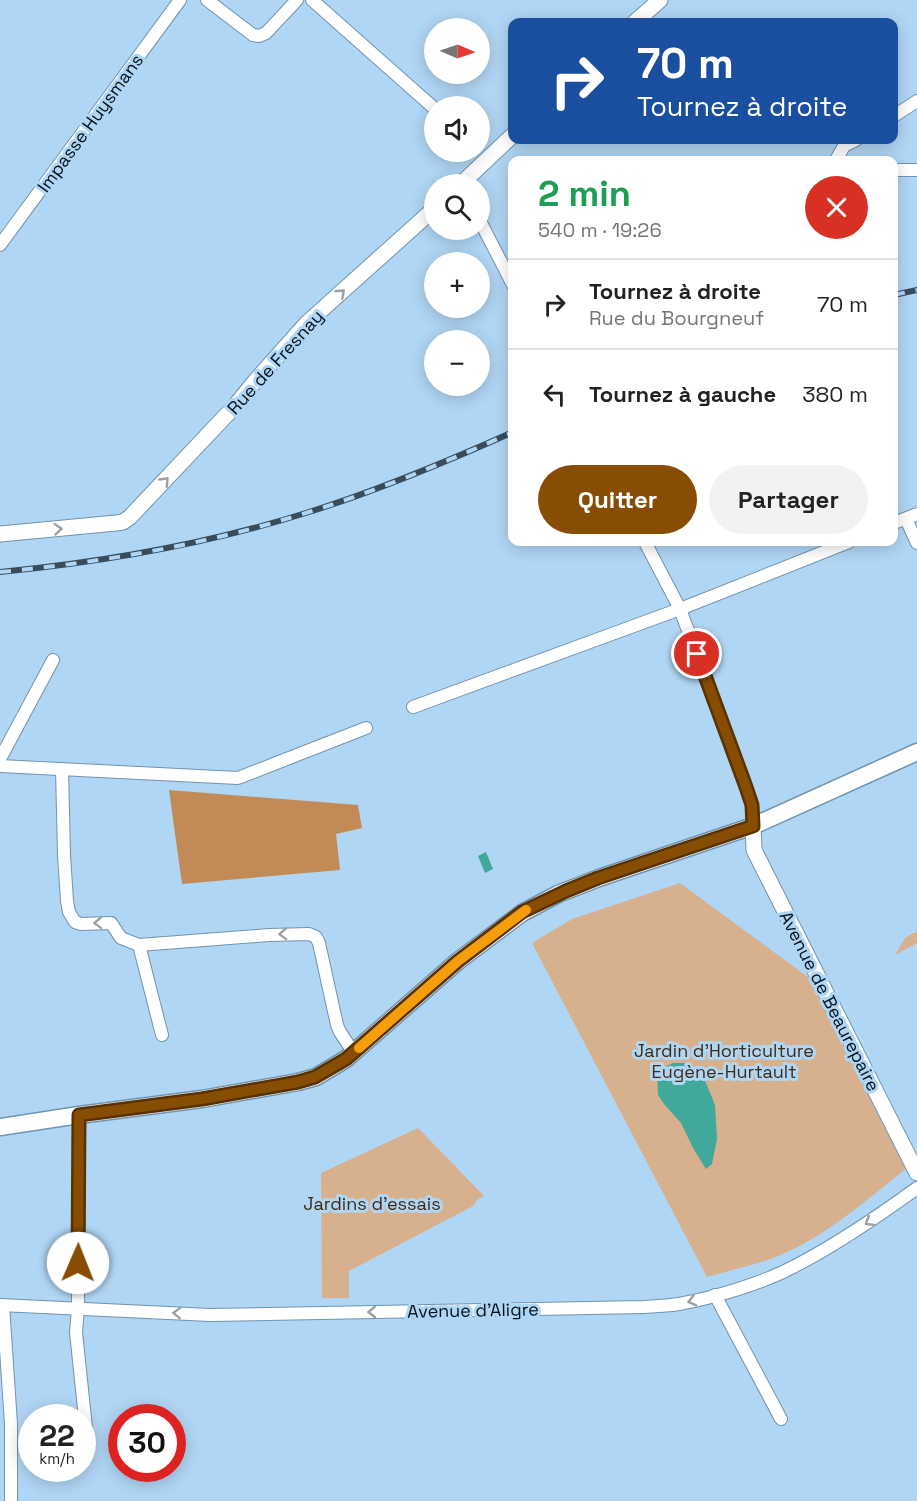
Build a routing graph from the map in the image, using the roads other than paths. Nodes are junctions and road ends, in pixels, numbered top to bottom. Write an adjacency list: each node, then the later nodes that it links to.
1 (180, 0): 18 (street, Impasse Huysmans)
2 (207, 0): 3 (street)
3 (297, 0)
4 (312, 0): 7 (street)
5 (660, 0): 6 (street)
6 (640, 18)
7 (424, 99)
8 (917, 101): 9 (street)
9 (898, 113)
10 (508, 138): 12 (street)
11 (848, 144): 13 (street)
12 (490, 149)
13 (838, 156)
14 (898, 170): 15 (street)
15 (917, 170)
16 (424, 218): 21 (street, Rue de Fresnay, one-way to 16)
17 (490, 240): 19 (street)
18 (0, 245)
19 (508, 275)
20 (906, 519): 22 (street)
21 (0, 534)
22 (917, 543)
23 (647, 546): 25 (street)
24 (839, 546): 25 (street)
25 (680, 609): 27 (street); 33 (street)
26 (53, 660): 30 (street)
27 (413, 707)
28 (366, 728): 32 (street)
29 (917, 752): 33 (main road)
30 (0, 759)
31 (0, 766): 32 (street)
32 (62, 769): 34 (street, one-way to 32)
33 (753, 826): 36 (main road); 39 (street, Avenue de Beaurepaire)
34 (139, 945): 35 (street); 36 (street, one-way to 34)
35 (162, 1035)
36 (354, 1053): 37 (main road)
37 (79, 1115): 38 (main road); 43 (street)
38 (0, 1127)
39 (917, 1173)
40 (917, 1188): 41 (street, Avenue d'Aligre, one-way to 41)
41 (715, 1295): 43 (street, Avenue d'Aligre, one-way to 43); 45 (street)
42 (2, 1305): 43 (street, Avenue d'Aligre); 46 (street)
43 (78, 1309): 44 (street)
44 (84, 1404)
45 (781, 1419)
46 (11, 1501)

